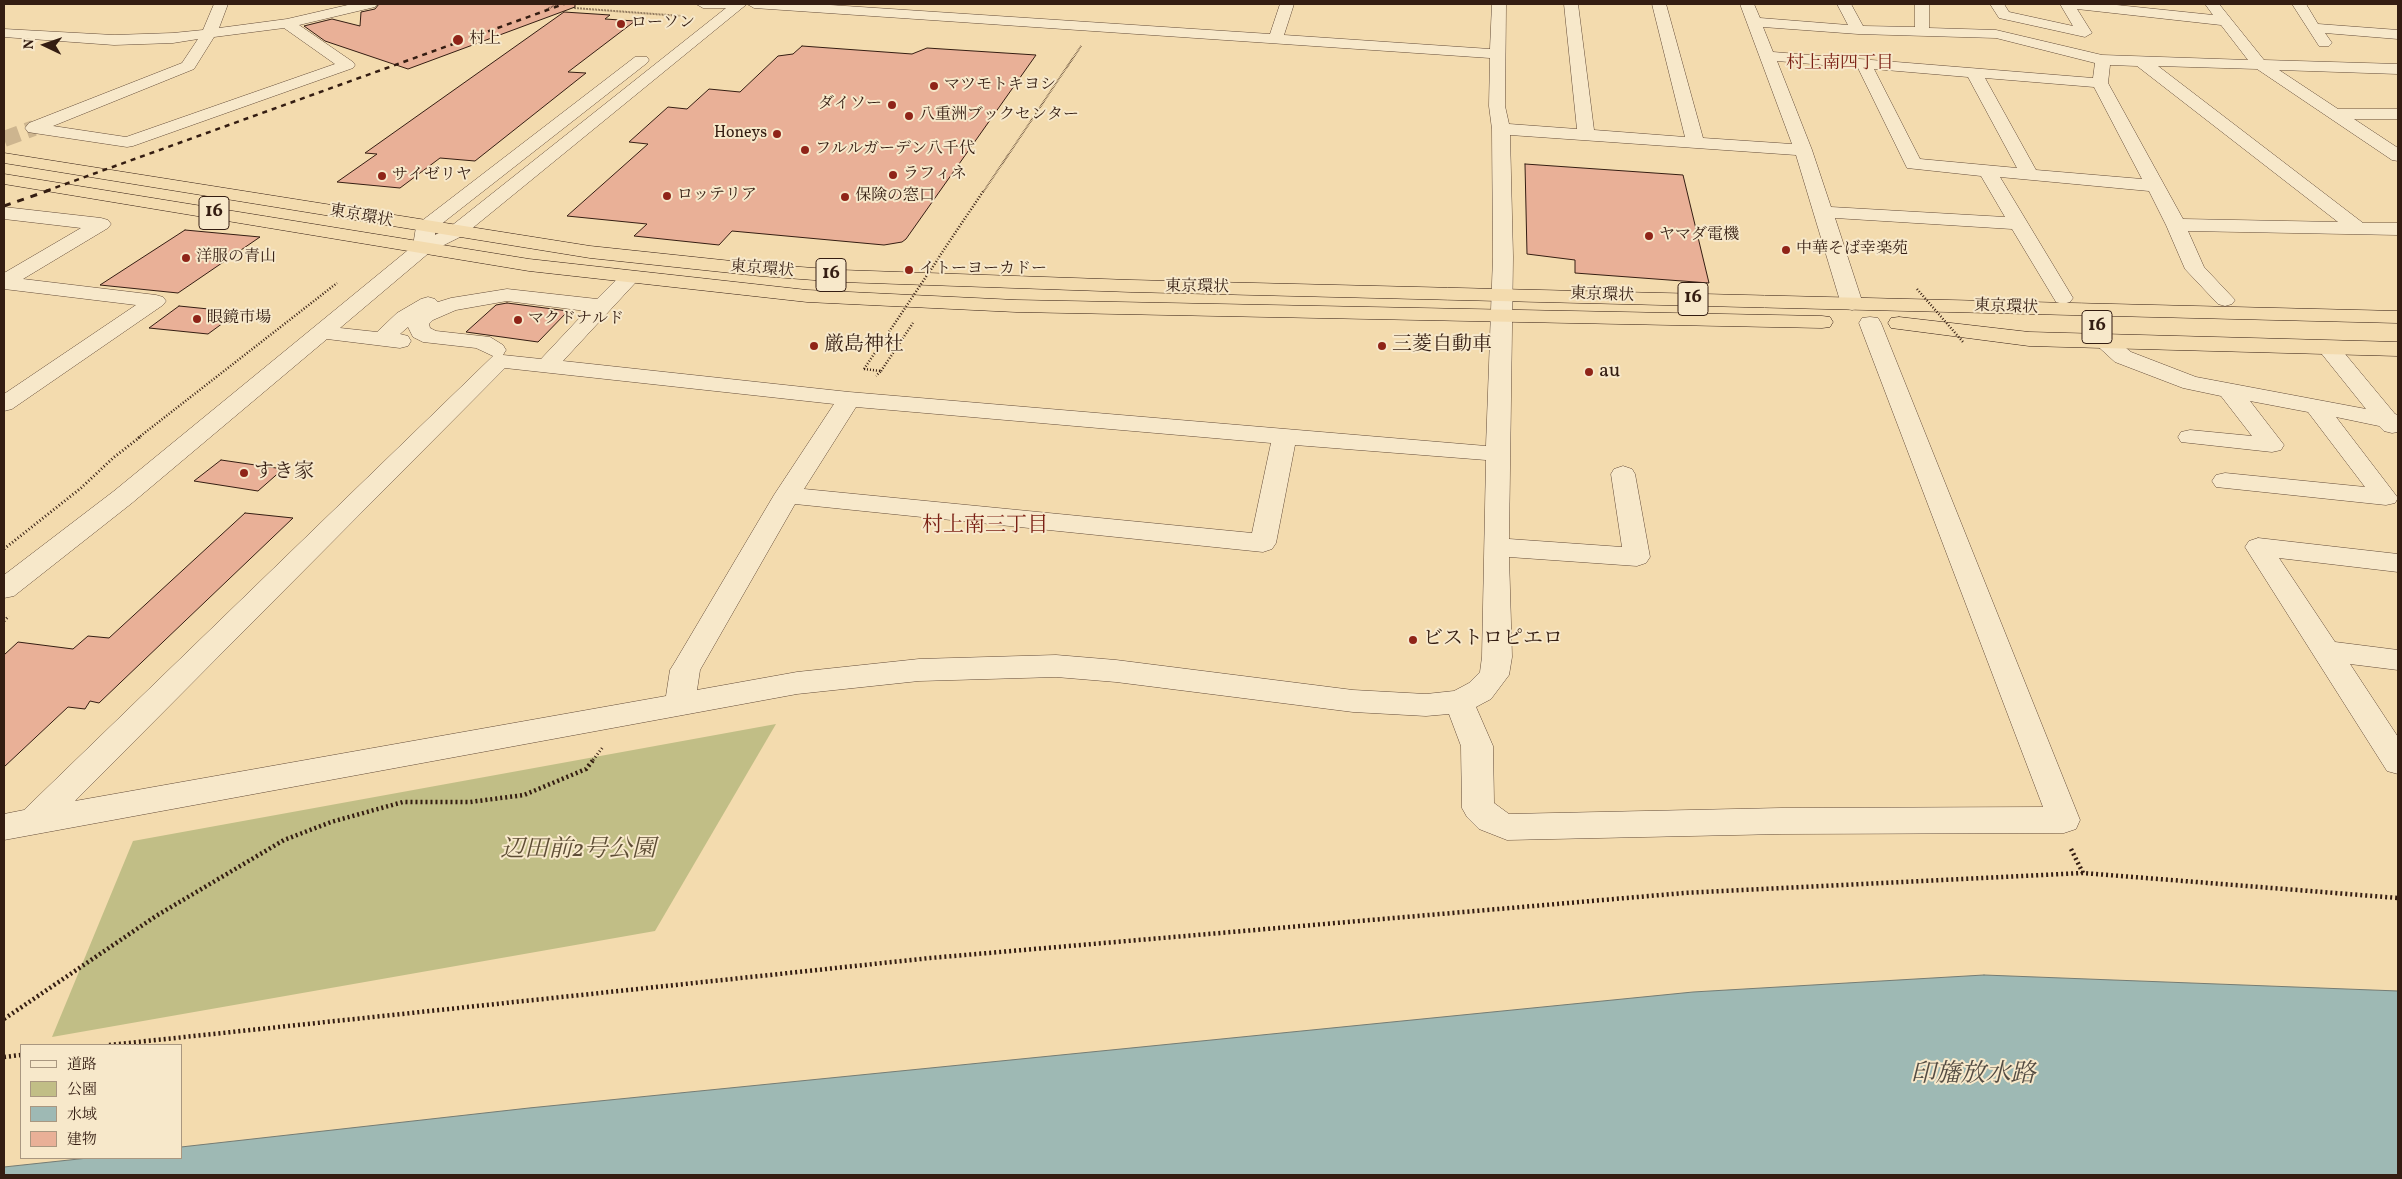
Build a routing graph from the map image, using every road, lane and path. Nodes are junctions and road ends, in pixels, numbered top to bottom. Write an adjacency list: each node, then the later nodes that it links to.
1 (222, 4): 30 (street)
2 (370, 4): 24 (street)
3 (558, 4): 19 (path)
4 (715, 4): 21 (street)
5 (740, 4): 62 (street)
6 (754, 4): 25 (street)
7 (1287, 4): 32 (street)
8 (1499, 4): 34 (street)
9 (1571, 4): 47 (street)
10 (1659, 4): 48 (street)
11 (1747, 4): 23 (street)
12 (1844, 4): 27 (street)
13 (1922, 4): 29 (street)
14 (1997, 4): 15 (street)
15 (2069, 4): 22 (street)
16 (2212, 4): 22 (street)
17 (2299, 4): 26 (street)
18 (574, 8): 21 (path)
19 (547, 9)
20 (1105, 11): 25 (street)
21 (686, 19)
22 (2225, 21): 39 (street)
23 (1754, 22): 27 (street); 35 (street)
24 (287, 23): 30 (street); 30 (street)
25 (1096, 26): 32 (street); 86 (path, bridge)
26 (2313, 28): 31 (street); 40 (street)
27 (1858, 30): 29 (street)
28 (4, 33): 30 (street)
29 (1922, 33): 36 (street)
30 (208, 35)
31 (2398, 35)
32 (1276, 38): 34 (street)
33 (653, 51): 63 (street)
34 (1499, 54): 46 (street)
35 (1768, 56): 38 (street); 49 (street)
36 (2102, 60): 37 (street); 43 (street)
37 (2140, 61): 39 (street); 60 (street)
38 (1863, 63): 42 (street); 52 (street)
39 (2259, 64): 40 (street); 44 (street)
40 (2342, 66): 41 (street)
41 (2398, 69)
42 (1973, 71): 43 (street); 53 (street)
43 (2100, 83): 55 (street)
44 (2334, 114): 45 (street); 50 (street)
45 (2398, 114)
46 (1501, 129): 47 (street); 72 (street)
47 (1586, 135): 48 (street)
48 (1695, 142): 49 (street)
49 (1803, 150): 56 (street)
50 (2398, 156)
51 (4, 158): 63 (highway, 東京環状 / 16)
52 (1987, 170): 53 (street); 58 (street)
53 (2029, 174): 55 (street)
54 (4, 179): 63 (highway, 東京環状 / 16)
55 (2155, 186): 59 (street)
56 (1823, 212): 58 (street); 73 (street)
57 (4, 213): 66 (street)
58 (2018, 224): 68 (street)
59 (2176, 225): 60 (street); 69 (street)
60 (2358, 228): 61 (street)
61 (2398, 229)
62 (457, 231): 63 (highway, 東京環状 / 16); 72 (highway, 東京環状 / 16)
63 (424, 238): 64 (highway, 東京環状 / 16); 77 (street)
64 (629, 278): 70 (street); 72 (highway, 東京環状 / 16)
65 (342, 279): 100 (path)
66 (4, 283): 90 (street)
67 (1917, 288): 81 (path, bridge)
68 (2063, 298): 69 (highway, 16); 73 (highway, 16)
69 (2225, 300): 71 (highway, 16)
70 (604, 303): 79 (street); 83 (street); 85 (street)
71 (2398, 304)
72 (1501, 305): 73 (highway, 東京環状 / 16); 95 (street)
73 (1868, 310): 74 (highway, 東京環状 / 16); 76 (highway, 東京環状 / 16); 105 (street)
74 (2398, 317)
75 (913, 322): 87 (path)
76 (1899, 323): 78 (highway, 東京環状 / 16); 80 (highway, 16)
77 (322, 332): 79 (street); 102 (street)
78 (2398, 334)
79 (382, 339): 83 (street)
80 (2103, 341): 82 (highway, 16); 88 (street)
81 (1963, 342)
82 (2328, 348): 84 (highway, 16); 92 (street)
83 (495, 350): 85 (street)
84 (2398, 350)
85 (550, 361): 89 (street); 109 (street)
86 (864, 369)
87 (881, 371)
88 (2229, 390): 91 (street); 94 (street)
89 (849, 399): 93 (street); 98 (street)
90 (4, 404)
91 (2316, 407): 92 (street); 97 (street)
92 (2395, 426)
93 (1284, 437): 95 (street); 98 (street)
94 (2190, 437)
95 (1498, 454): 99 (street)
96 (1623, 474): 99 (street)
97 (2225, 481)
98 (787, 495): 106 (street)
99 (1496, 547): 105 (street)
100 (4, 548)
101 (2398, 562): 103 (street)
102 (4, 589)
103 (2326, 651): 104 (street); 108 (street)
104 (2398, 660)
105 (1458, 702): 106 (street)
106 (679, 706): 107 (street)
107 (610, 719): 109 (street); 112 (path)
108 (2398, 762)
109 (32, 823): 110 (street)
110 (4, 827)
111 (2398, 898): 113 (path)
112 (4, 1018)
113 (118, 1044)
114 (20, 1055): 115 (path)
115 (4, 1056)

